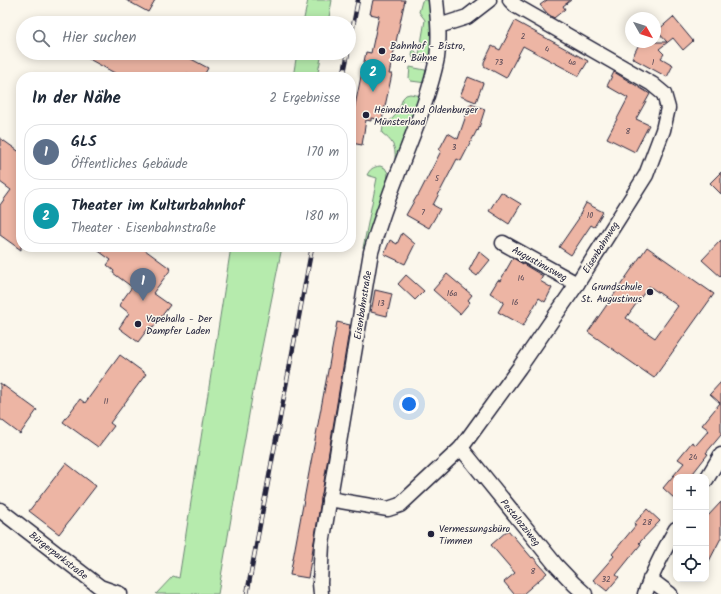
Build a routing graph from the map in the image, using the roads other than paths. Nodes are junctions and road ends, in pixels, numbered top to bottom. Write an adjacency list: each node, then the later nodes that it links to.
1 (436, 0): 4 (street, Eisenbahnstraße)
2 (489, 0): 4 (street)
3 (510, 0): 6 (street, Eisenbahnweg)
4 (439, 24): 10 (street, Eisenbahnstraße)
5 (503, 242): 6 (street, Augustinusweg)
6 (577, 284): 7 (street, Eisenbahnweg)
7 (461, 448): 10 (street, Eisenbahnweg); 16 (street, Pestalozziweg)
8 (721, 455): 9 (street)
9 (709, 475)
10 (329, 499): 15 (street, Eisenbahnstraße)
11 (0, 510): 14 (street, Bürgerparkstraße)
12 (673, 534): 13 (street)
13 (650, 580): 17 (street); 18 (street)
14 (120, 594)
15 (321, 594)
16 (585, 594)
17 (644, 594)
18 (670, 594)

